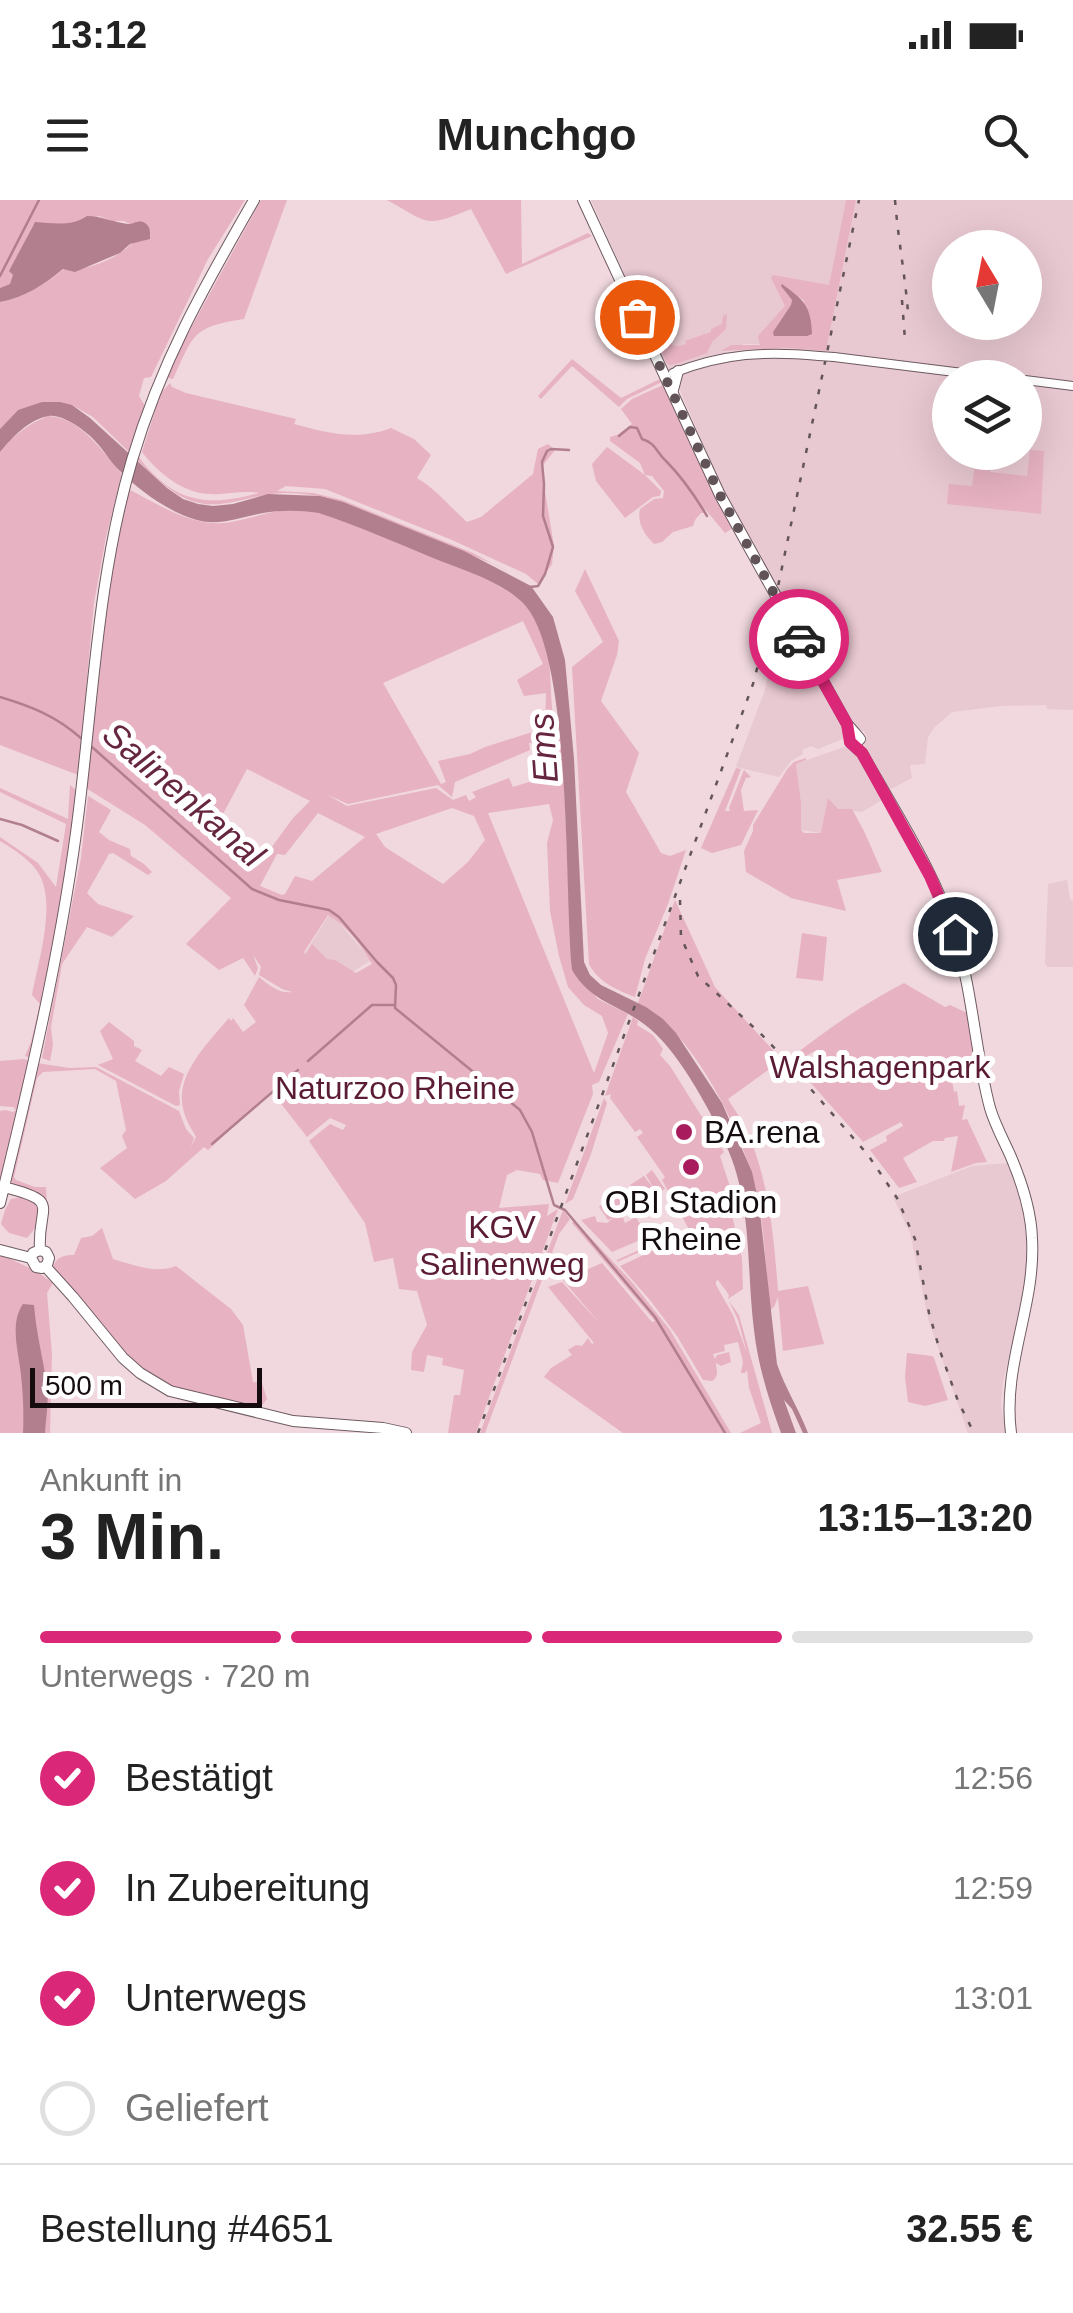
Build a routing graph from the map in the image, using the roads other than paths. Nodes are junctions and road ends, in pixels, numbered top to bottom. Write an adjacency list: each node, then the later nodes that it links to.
1 (254, 200): 9 (main road)
2 (583, 200): 5 (main road)
3 (932, 370): 4 (street, bridge)
4 (678, 371): 5 (street); 8 (main road)
5 (665, 376): 8 (main road)
6 (1042, 382): 7 (street)
7 (1073, 386)
8 (678, 405): 13 (main road)
9 (9, 1189): 10 (main road); 12 (main road)
10 (0, 1204)
11 (0, 1250): 12 (main road)
12 (36, 1254): 14 (main road)
13 (1011, 1429)
14 (406, 1433)

